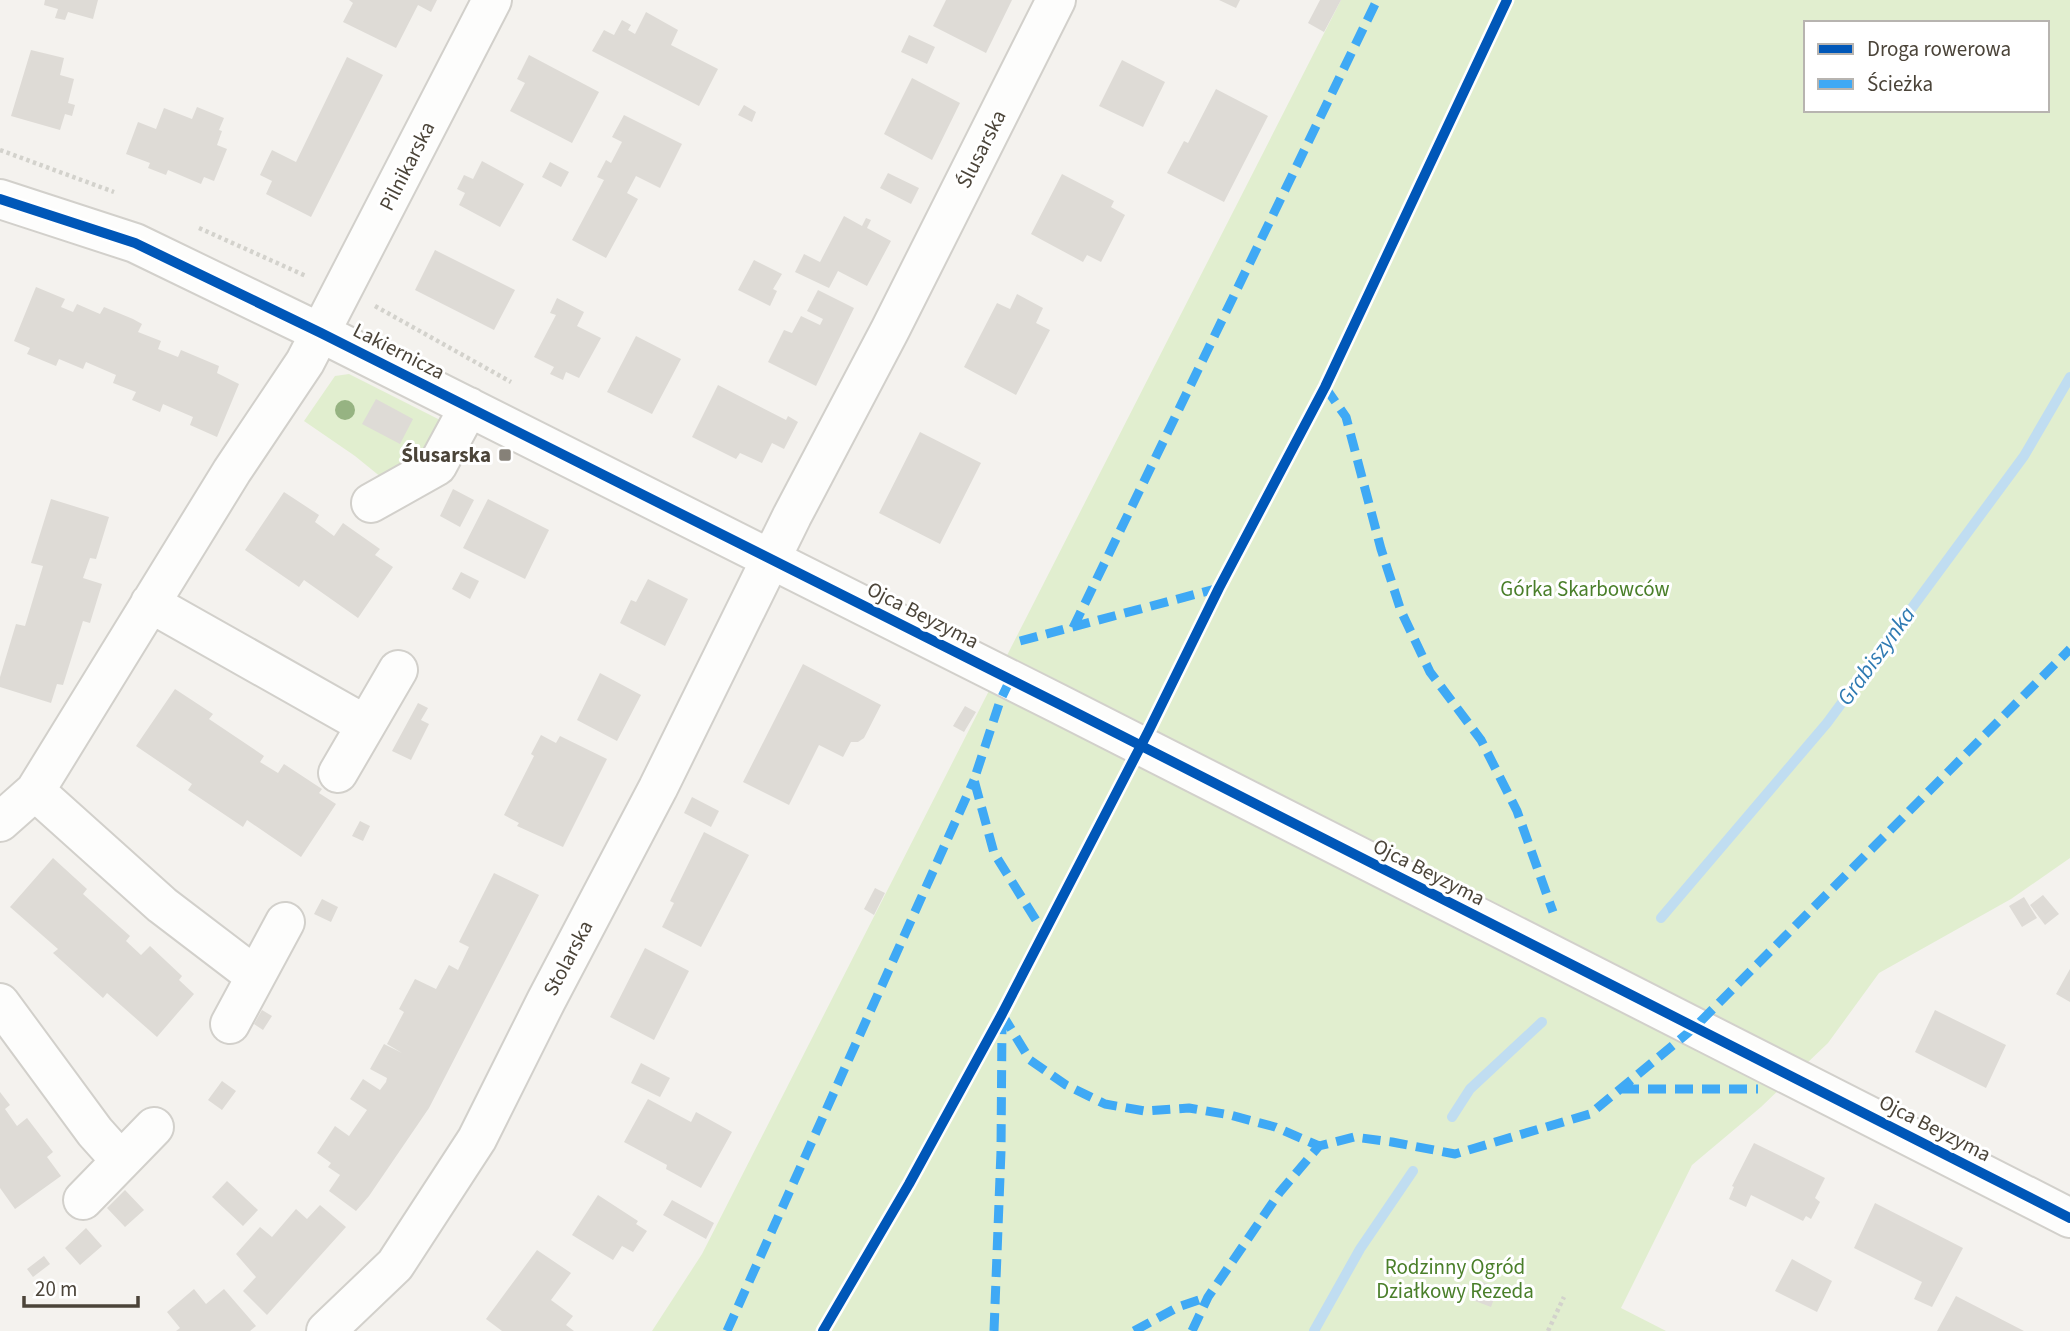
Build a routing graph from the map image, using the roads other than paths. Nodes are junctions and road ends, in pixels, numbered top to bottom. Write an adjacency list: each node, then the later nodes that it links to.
1 (492, 0): 4 (street, Pilnikarska)
2 (1056, 0): 7 (street, Ślusarska)
3 (0, 198): 4 (street, Lakiernicza)
4 (321, 333): 5 (street, Lakiernicza); 8 (street, Pilnikarska)
5 (468, 407): 6 (street); 7 (street, Lakiernicza)
6 (372, 503)
7 (771, 559): 21 (street, Ojca Beyzyma); 22 (street, Stolarska)
8 (150, 603): 10 (street); 12 (street, Pilnikarska)
9 (398, 670): 10 (street)
10 (366, 725): 11 (street)
11 (338, 773)
12 (35, 791): 13 (street, Pilnikarska); 15 (street)
13 (0, 822)
14 (285, 922): 15 (street)
15 (255, 976): 17 (street)
16 (0, 1003): 19 (street)
17 (230, 1024)
18 (154, 1127): 19 (street)
19 (121, 1161): 20 (street)
20 (83, 1200)
21 (2070, 1218)
22 (326, 1331)

